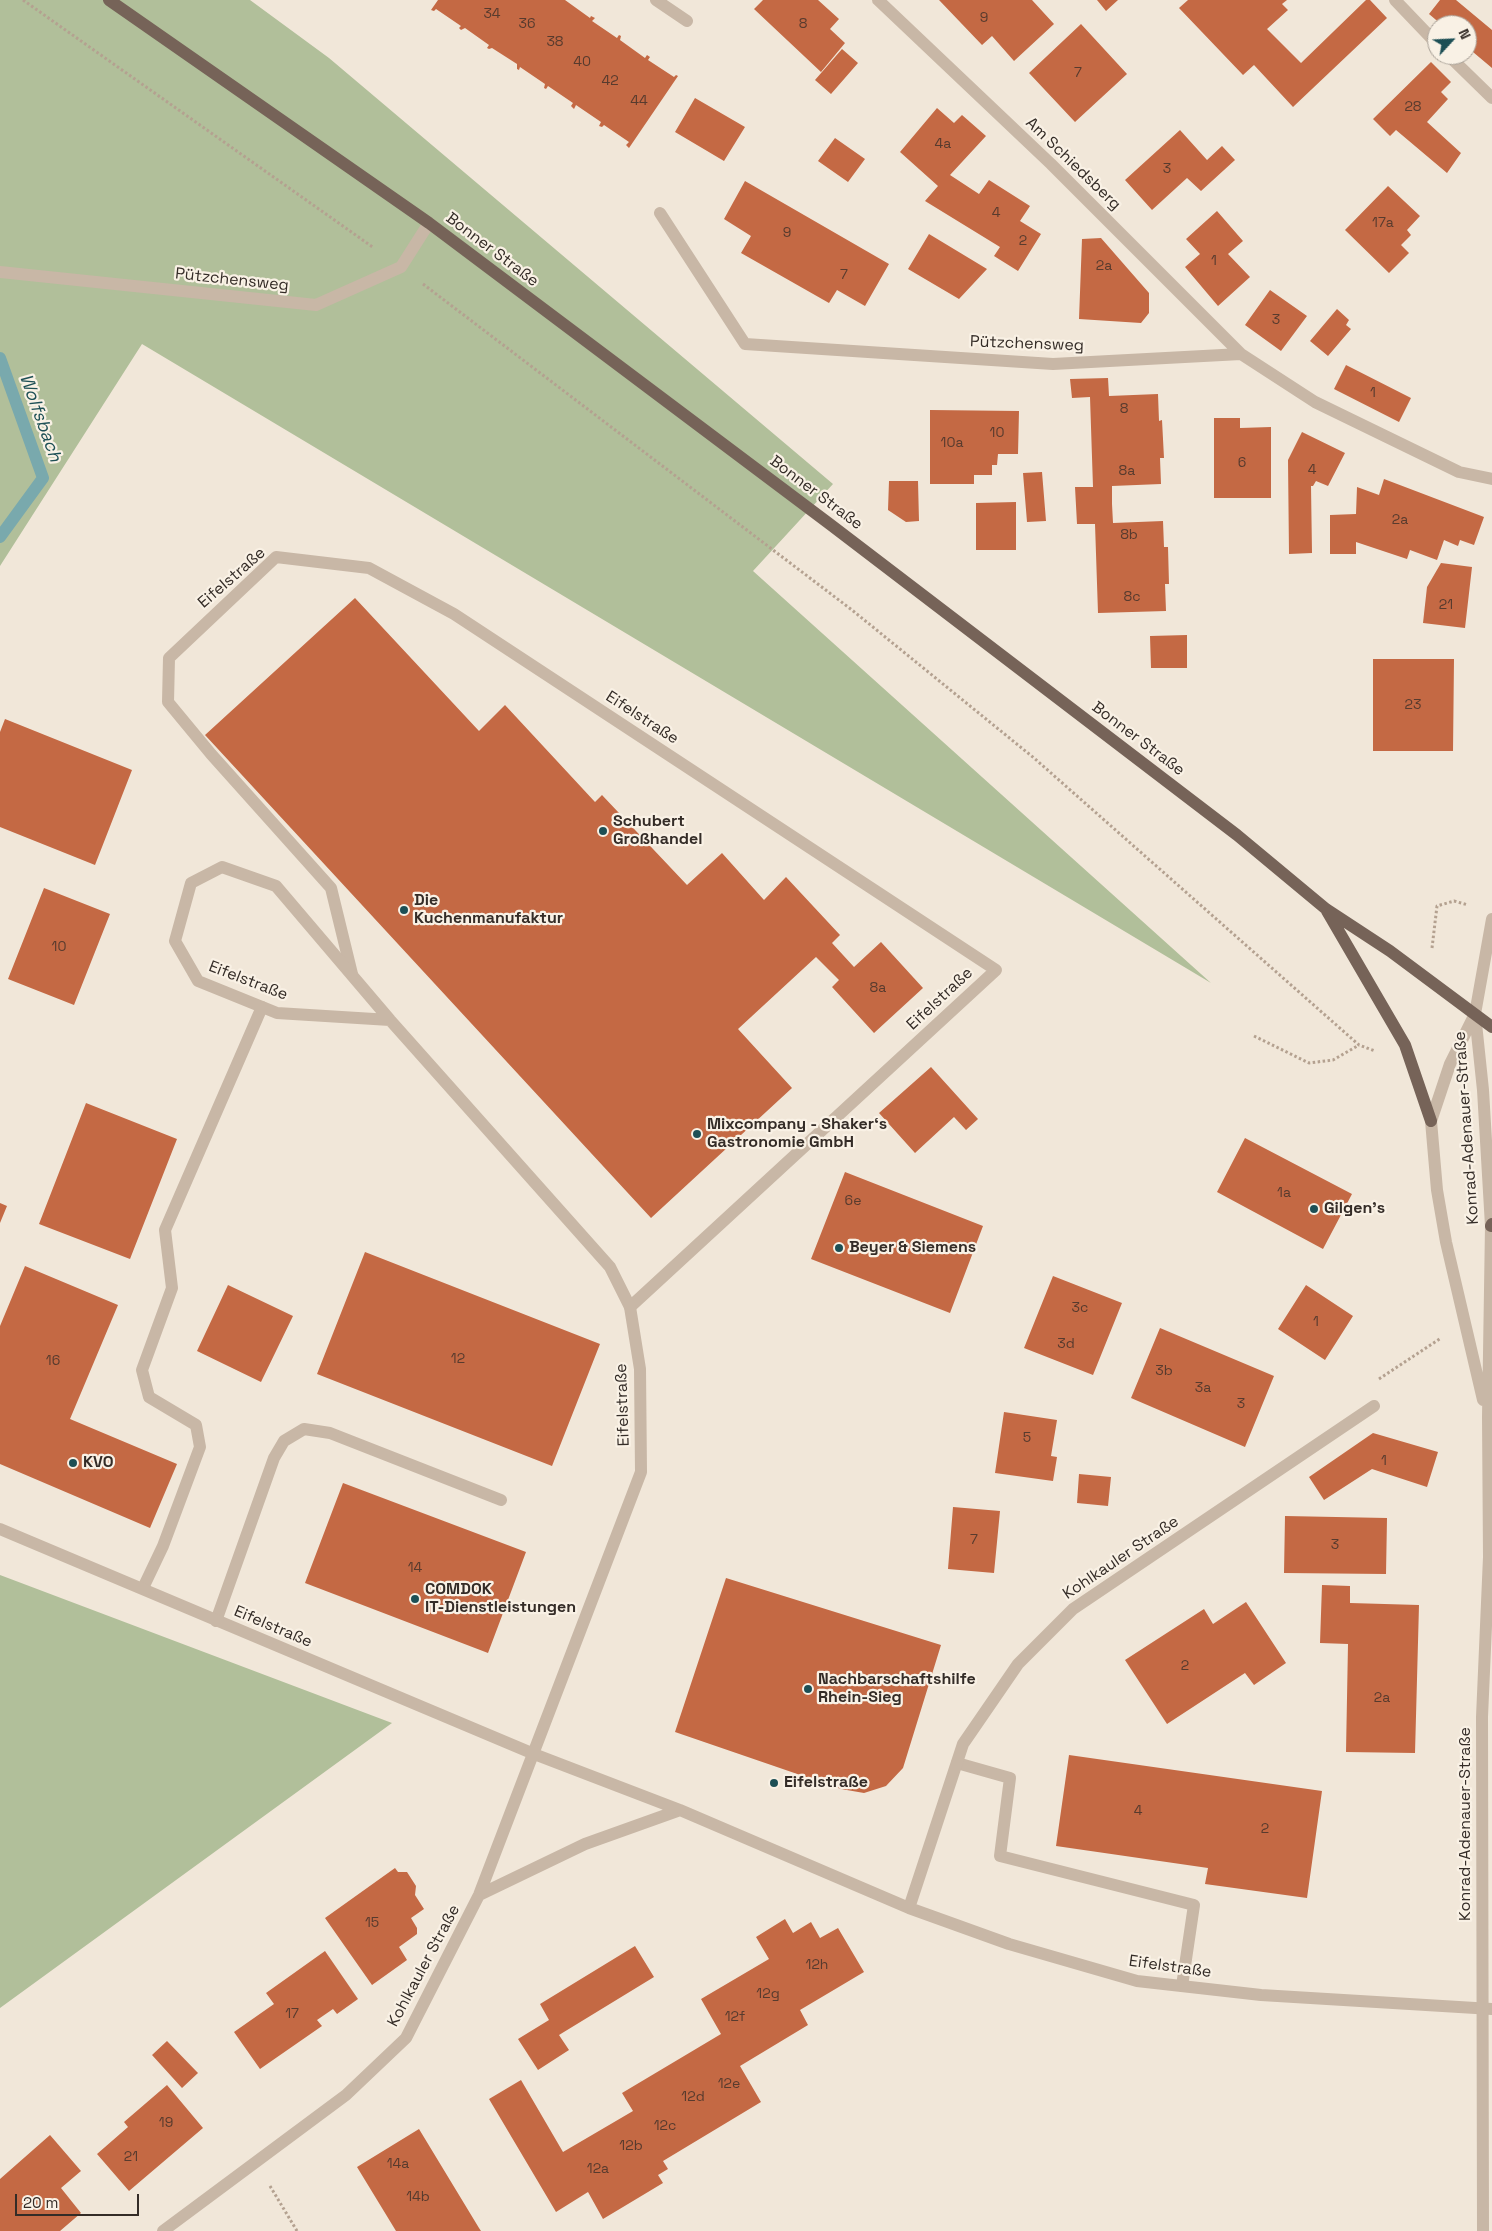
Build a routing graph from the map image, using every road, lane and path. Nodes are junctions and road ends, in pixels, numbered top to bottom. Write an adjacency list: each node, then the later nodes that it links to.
1 (23, 0): 12 (path)
2 (109, 0): 11 (main road, Bonner Straße)
3 (656, 0): 6 (street)
4 (878, 0): 14 (street, Am Schiedsberg)
5 (1395, 0): 7 (street)
6 (687, 21)
7 (1427, 34)
8 (1458, 65): 9 (street)
9 (1492, 98)
10 (660, 213): 14 (street, Pützchensweg)
11 (429, 223): 12 (street); 16 (main road, Bonner Straße)
12 (401, 267): 13 (street, Pützchensweg); 24 (path)
13 (0, 272)
14 (1241, 354): 15 (street)
15 (1492, 479)
16 (1326, 909): 20 (main road, Bonner Straße); 25 (main road)
17 (1492, 919): 20 (street)
18 (352, 974): 19 (street, Eifelstraße); 21 (street, Eifelstraße); 28 (street, Eifelstraße)
19 (262, 1007): 21 (street, Eifelstraße); 34 (street)
20 (1475, 1014): 22 (main road, Bonner Straße); 26 (street, Konrad-Adenauer-Straße); 27 (street, Konrad-Adenauer-Straße)
21 (390, 1020): 28 (street, Eifelstraße)
22 (1492, 1027)
23 (1254, 1036): 24 (path)
24 (1359, 1045): 25 (path)
25 (1405, 1045): 26 (main road)
26 (1431, 1121): 29 (street, Konrad-Adenauer-Straße)
27 (1491, 1225): 31 (street, Konrad-Adenauer-Straße)
28 (630, 1307): 36 (street, Eifelstraße)
29 (1464, 1322): 30 (path); 31 (street, Konrad-Adenauer-Straße)
30 (1374, 1406): 37 (street, Kohlkauler Straße)
31 (1488, 1417): 42 (street, Konrad-Adenauer-Straße)
32 (501, 1500): 35 (street)
33 (0, 1529): 34 (street, Eifelstraße)
34 (143, 1588): 35 (street, Eifelstraße)
35 (216, 1621): 36 (street, Eifelstraße)
36 (534, 1754): 38 (street, Eifelstraße); 39 (street, Kohlkauler Straße)
37 (957, 1763): 40 (street, Kohlkauler Straße); 41 (street)
38 (680, 1810): 39 (street, Kohlkauler Straße); 40 (street, Eifelstraße)
39 (479, 1895): 43 (street, Kohlkauler Straße)
40 (909, 1908): 41 (street, Eifelstraße)
41 (1182, 1986): 42 (street, Eifelstraße)
42 (1487, 2009): 46 (street, Konrad-Adenauer-Straße)
43 (256, 2162): 44 (street, Kohlkauler Straße); 45 (path)
44 (163, 2231)
45 (297, 2231)
46 (1483, 2231)

